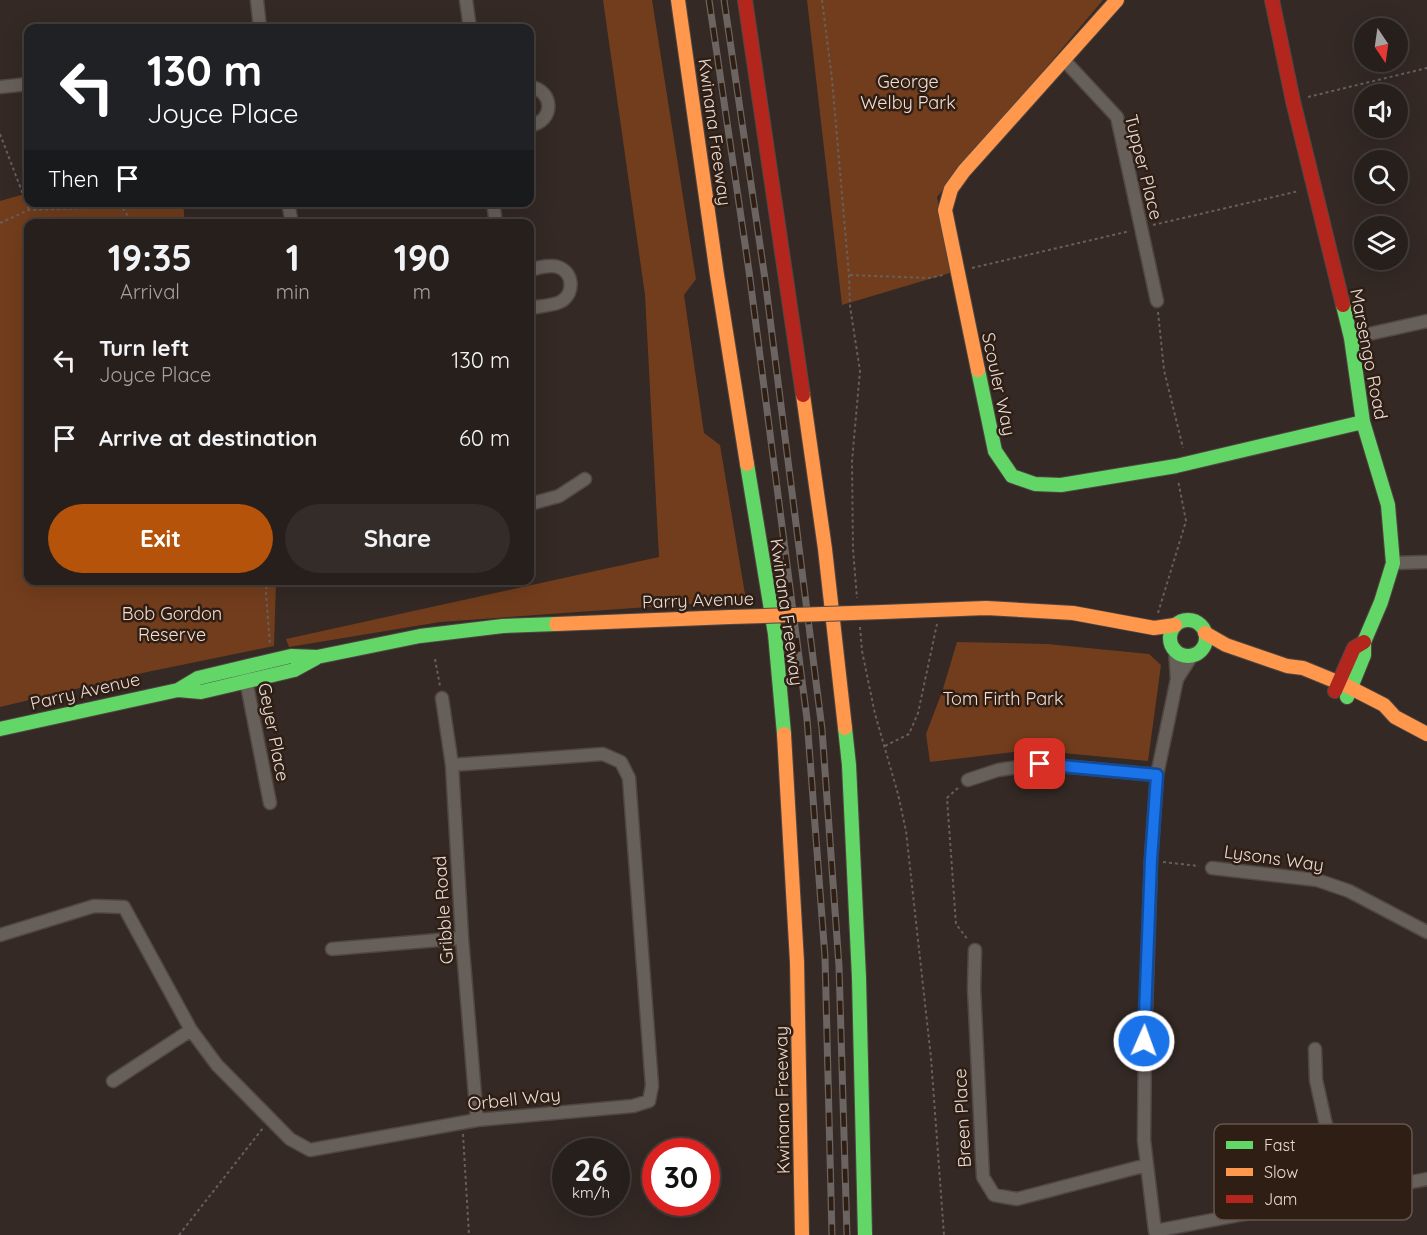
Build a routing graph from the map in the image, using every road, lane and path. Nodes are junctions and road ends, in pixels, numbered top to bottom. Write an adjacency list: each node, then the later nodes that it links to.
1 (256, 0): 7 (street)
2 (466, 0): 8 (street)
3 (678, 0): 82 (main road, Kwinana Freeway)
4 (745, 0): 83 (main road)
5 (1118, 0): 9 (main road, Scouler Way)
6 (1272, 0): 14 (main road, Marsengo Road)
7 (259, 24)
8 (470, 24)
9 (1064, 60): 23 (street, Tupper Place); 25 (main road, Scouler Way)
10 (1427, 68): 14 (path)
11 (24, 84): 12 (street)
12 (0, 87)
13 (534, 88): 15 (street)
14 (1293, 101): 17 (main road, Marsengo Road)
15 (534, 124)
16 (0, 134): 18 (path)
17 (1314, 188): 23 (path); 30 (main road, Marsengo Road)
18 (24, 197)
19 (28, 207): 21 (path)
20 (122, 207): 21 (path)
21 (29, 210): 22 (path)
22 (0, 223)
23 (1142, 228): 25 (path); 27 (street, Tupper Place)
24 (534, 269): 28 (street)
25 (959, 272): 26 (path); 32 (main road, Scouler Way)
26 (849, 275)
27 (1157, 301): 32 (path)
28 (534, 307)
29 (1427, 321): 30 (street)
30 (1351, 338): 31 (main road, Marsengo Road)
31 (1363, 422): 32 (main road, Scouler Way); 35 (main road, Marsengo Road)
32 (1176, 466): 40 (path)
33 (585, 479): 34 (street)
34 (534, 503)
35 (1393, 562): 36 (street); 52 (main road, Marsengo Road)
36 (1427, 562)
37 (267, 585): 46 (path)
38 (937, 624): 56 (path)
39 (1175, 625): 40 (main road, Parry Avenue); 41 (main road, Parry Avenue); 43 (main road)
40 (1154, 628): 43 (main road); 45 (main road, Parry Avenue, bridge)
41 (1205, 633): 42 (main road, Parry Avenue); 44 (main road)
42 (1226, 645): 44 (main road); 52 (main road, Parry Avenue)
43 (1173, 646): 44 (main road); 49 (street)
44 (1197, 652): 49 (street)
45 (317, 657): 46 (main road, Parry Avenue); 50 (main road, Parry Avenue)
46 (277, 659): 48 (main road, Parry Avenue)
47 (435, 659): 53 (path)
48 (243, 667): 50 (street, Geyer Place); 51 (main road, Parry Avenue)
49 (1177, 679): 58 (street)
50 (246, 681): 51 (main road, Parry Avenue); 60 (street, Geyer Place)
51 (178, 690): 54 (main road, Parry Avenue)
52 (1342, 690): 55 (main road, Parry Avenue)
53 (442, 698): 57 (street, Gribble Road)
54 (0, 729)
55 (1427, 734)
56 (885, 746)
57 (452, 765): 65 (street, Gribble Road); 72 (street, Orbell Way)
58 (1157, 775): 59 (street); 61 (street)
59 (968, 780): 67 (path)
60 (270, 803)
61 (1151, 860): 62 (path); 75 (street)
62 (1212, 868): 63 (street, Lysons Way)
63 (1427, 932)
64 (0, 935): 68 (street, Orbell Way)
65 (462, 938): 66 (street); 72 (street, Gribble Road)
66 (332, 949)
67 (975, 950): 75 (street, Breen Place)
68 (191, 1030): 70 (street); 71 (street, Orbell Way)
69 (1315, 1049): 74 (street)
70 (113, 1082)
71 (270, 1119): 73 (street, Orbell Way); 80 (path)
72 (477, 1120): 73 (street, Orbell Way)
73 (463, 1122): 81 (path)
74 (1326, 1124)
75 (1147, 1165): 79 (street)
76 (1427, 1179): 77 (street)
77 (1412, 1182)
78 (1223, 1220): 79 (street)
79 (1155, 1233)
80 (178, 1235)
81 (469, 1235)
82 (802, 1235)
83 (865, 1235)

